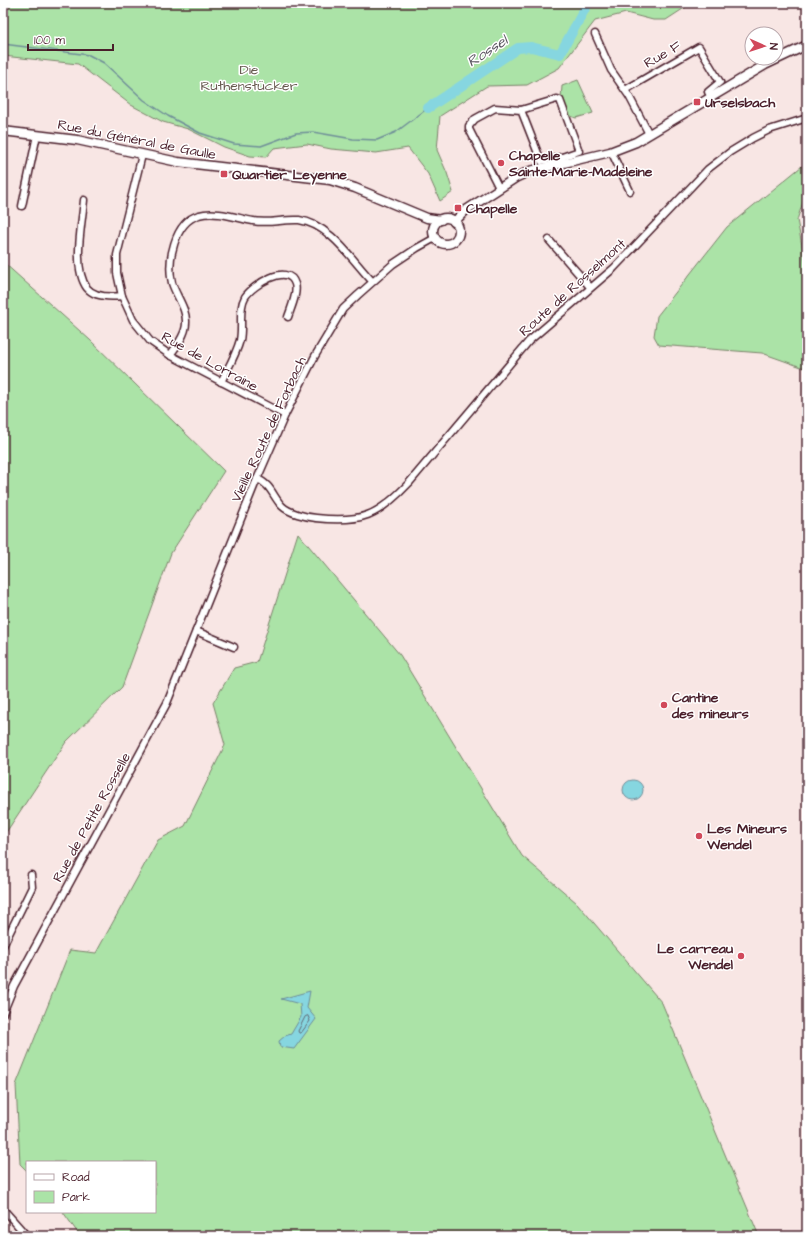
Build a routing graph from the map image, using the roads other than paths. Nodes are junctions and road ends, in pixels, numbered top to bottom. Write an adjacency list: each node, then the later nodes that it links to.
1 (595, 34): 3 (street)
2 (807, 45): 4 (main road)
3 (625, 90): 4 (street, Rue F); 8 (street)
4 (711, 97): 8 (main road)
5 (521, 110): 12 (street); 12 (street); 13 (street)
6 (807, 118): 24 (street, Route de Rosselmont)
7 (3, 131): 9 (main road, Rue du Général de Gaulle)
8 (649, 134): 10 (main road)
9 (37, 135): 11 (main road, Rue du Général de Gaulle); 16 (street)
10 (611, 151): 12 (main road); 14 (street)
11 (142, 155): 17 (main road, Rue du Général de Gaulle); 25 (street, Rue de Lorraine)
12 (563, 160): 13 (main road)
13 (499, 188): 19 (main road)
14 (630, 191)
15 (84, 200): 25 (street)
16 (22, 206)
17 (427, 218): 18 (main road, Rue du Général de Gaulle); 20 (main road)
18 (441, 220): 19 (main road); 20 (main road)
19 (454, 222): 21 (main road)
20 (434, 228): 21 (main road)
21 (435, 238): 23 (street, Vieille Route de Forbach)
22 (549, 240): 24 (street)
23 (372, 281): 27 (street); 29 (street, Vieille Route de Forbach)
24 (590, 287): 30 (street, Route de Rosselmont)
25 (122, 296): 27 (street, Rue de Lorraine)
26 (288, 317): 28 (street)
27 (170, 355): 28 (street, Rue de Lorraine)
28 (221, 382): 29 (street, Rue de Lorraine)
29 (285, 415): 30 (street, Vieille Route de Forbach)
30 (258, 479): 31 (street, Vieille Route de Forbach)
31 (242, 515): 32 (street, Rue de Petite Rosselle)
32 (196, 631): 33 (street); 36 (street, Rue de Petite Rosselle)
33 (234, 647)
34 (31, 875): 35 (street)
35 (3, 946)
36 (3, 1013)
37 (3, 1209): 38 (street)
38 (23, 1234)

